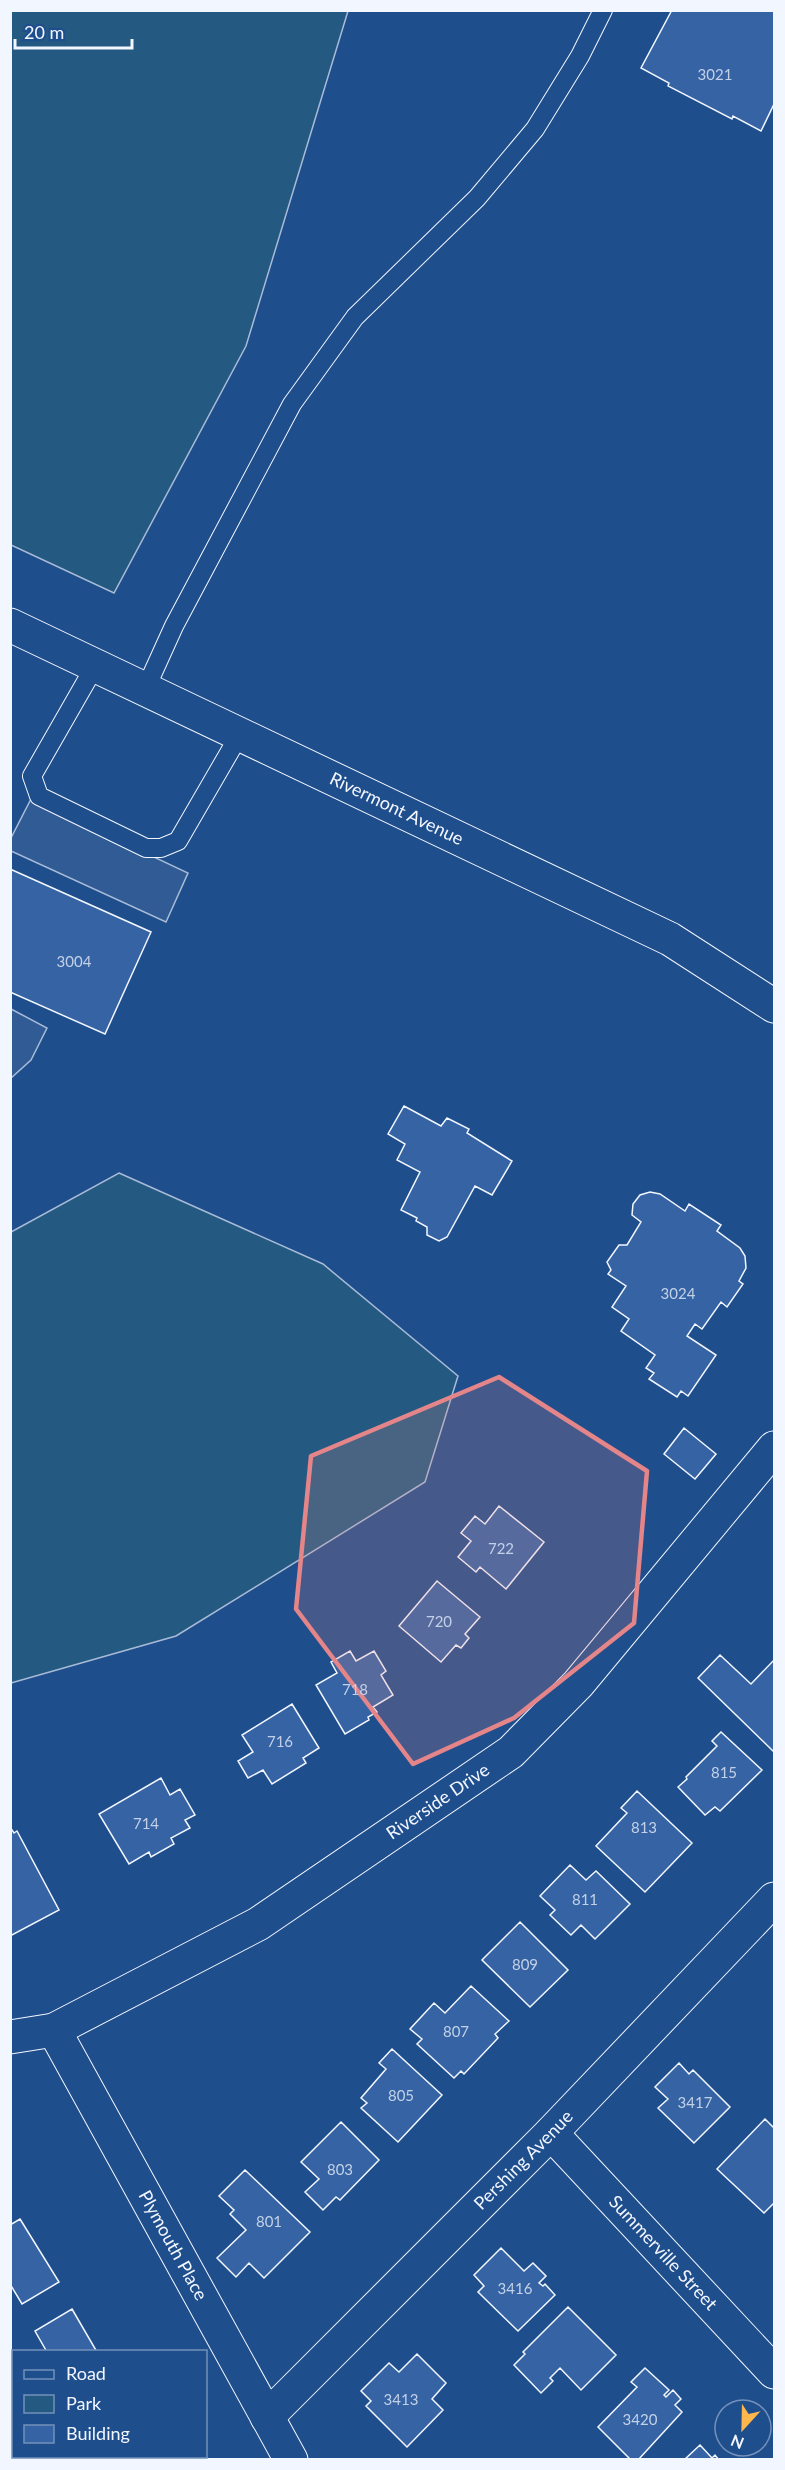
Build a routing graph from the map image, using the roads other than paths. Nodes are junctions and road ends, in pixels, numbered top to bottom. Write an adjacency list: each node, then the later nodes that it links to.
1 (603, 10): 4 (lane)
2 (10, 625): 3 (street, Rivermont Avenue)
3 (95, 666): 4 (street, Rivermont Avenue); 5 (lane)
4 (146, 690): 5 (street, Rivermont Avenue)
5 (240, 734): 6 (street, Rivermont Avenue)
6 (774, 1006)
7 (774, 1448): 9 (street, Riverside Drive)
8 (774, 1899): 11 (street, Pershing Avenue)
9 (54, 2030): 10 (street, Riverside Drive); 13 (street, Plymouth Place)
10 (10, 2037)
11 (551, 2133): 12 (street, Summerville Street); 13 (street, Pershing Avenue)
12 (774, 2372)
13 (267, 2417): 14 (street, Plymouth Place)
14 (291, 2460)

